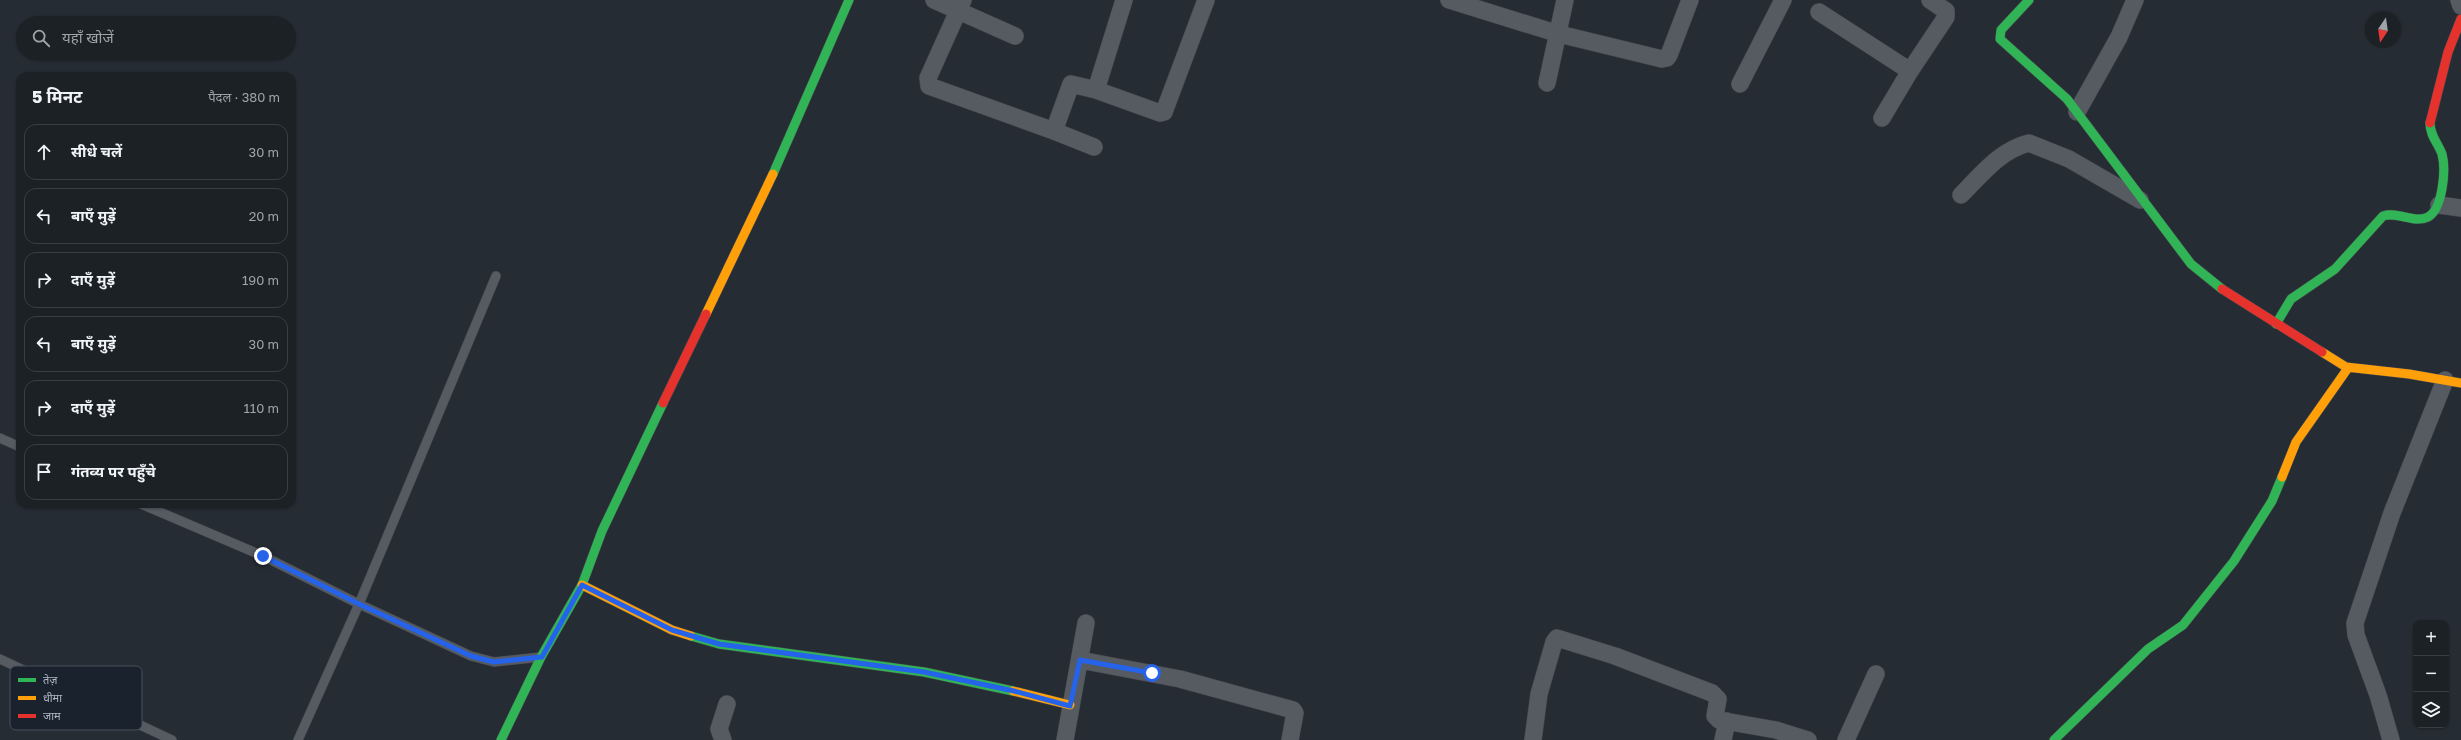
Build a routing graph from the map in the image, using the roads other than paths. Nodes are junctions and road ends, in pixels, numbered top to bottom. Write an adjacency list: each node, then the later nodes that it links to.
1 (849, 0): 38 (street)
2 (934, 0): 13 (street)
3 (1124, 0): 22 (street)
4 (1206, 0): 22 (street)
5 (1449, 0): 17 (street)
6 (1565, 0): 17 (street)
7 (1690, 0): 17 (street)
8 (1783, 0): 21 (street)
9 (1930, 0): 19 (street)
10 (2029, 0): 23 (street)
11 (2135, 0): 23 (street)
12 (2459, 0): 14 (street)
13 (960, 5): 18 (street); 25 (street)
14 (2461, 6)
15 (1819, 12): 19 (street)
16 (2461, 19): 29 (street)
17 (1559, 34): 20 (street)
18 (1015, 36)
19 (1910, 71): 24 (street)
20 (1547, 83)
21 (1740, 84)
22 (1096, 90): 25 (street)
23 (2077, 112): 28 (street)
24 (1882, 118)
25 (1054, 131): 26 (street)
26 (1094, 147)
27 (1960, 195): 28 (street)
28 (2143, 202): 32 (street)
29 (2439, 205): 30 (street); 32 (street)
30 (2461, 208)
31 (496, 276): 39 (lane)
32 (2276, 324): 33 (street)
33 (2348, 368): 34 (street); 60 (street)
34 (2453, 382): 61 (street)
35 (0, 438): 36 (lane)
36 (16, 445)
37 (150, 508): 39 (lane)
38 (582, 585): 41 (street); 47 (street)
39 (359, 604): 41 (lane); 51 (lane)
40 (1086, 623): 43 (street)
41 (542, 657): 52 (street)
42 (0, 659): 44 (lane)
43 (1080, 660): 47 (street); 55 (street)
44 (15, 666)
45 (1876, 674): 59 (street)
46 (727, 704): 53 (street)
47 (1070, 706): 54 (street)
48 (1728, 721): 56 (street); 57 (street); 58 (street)
49 (142, 726): 50 (lane)
50 (172, 740)
51 (298, 740)
52 (501, 740)
53 (723, 740)
54 (1065, 740)
55 (1290, 740)
56 (1533, 740)
57 (1723, 740)
58 (1808, 740)
59 (1846, 740)
60 (2054, 740)
61 (2391, 740)

